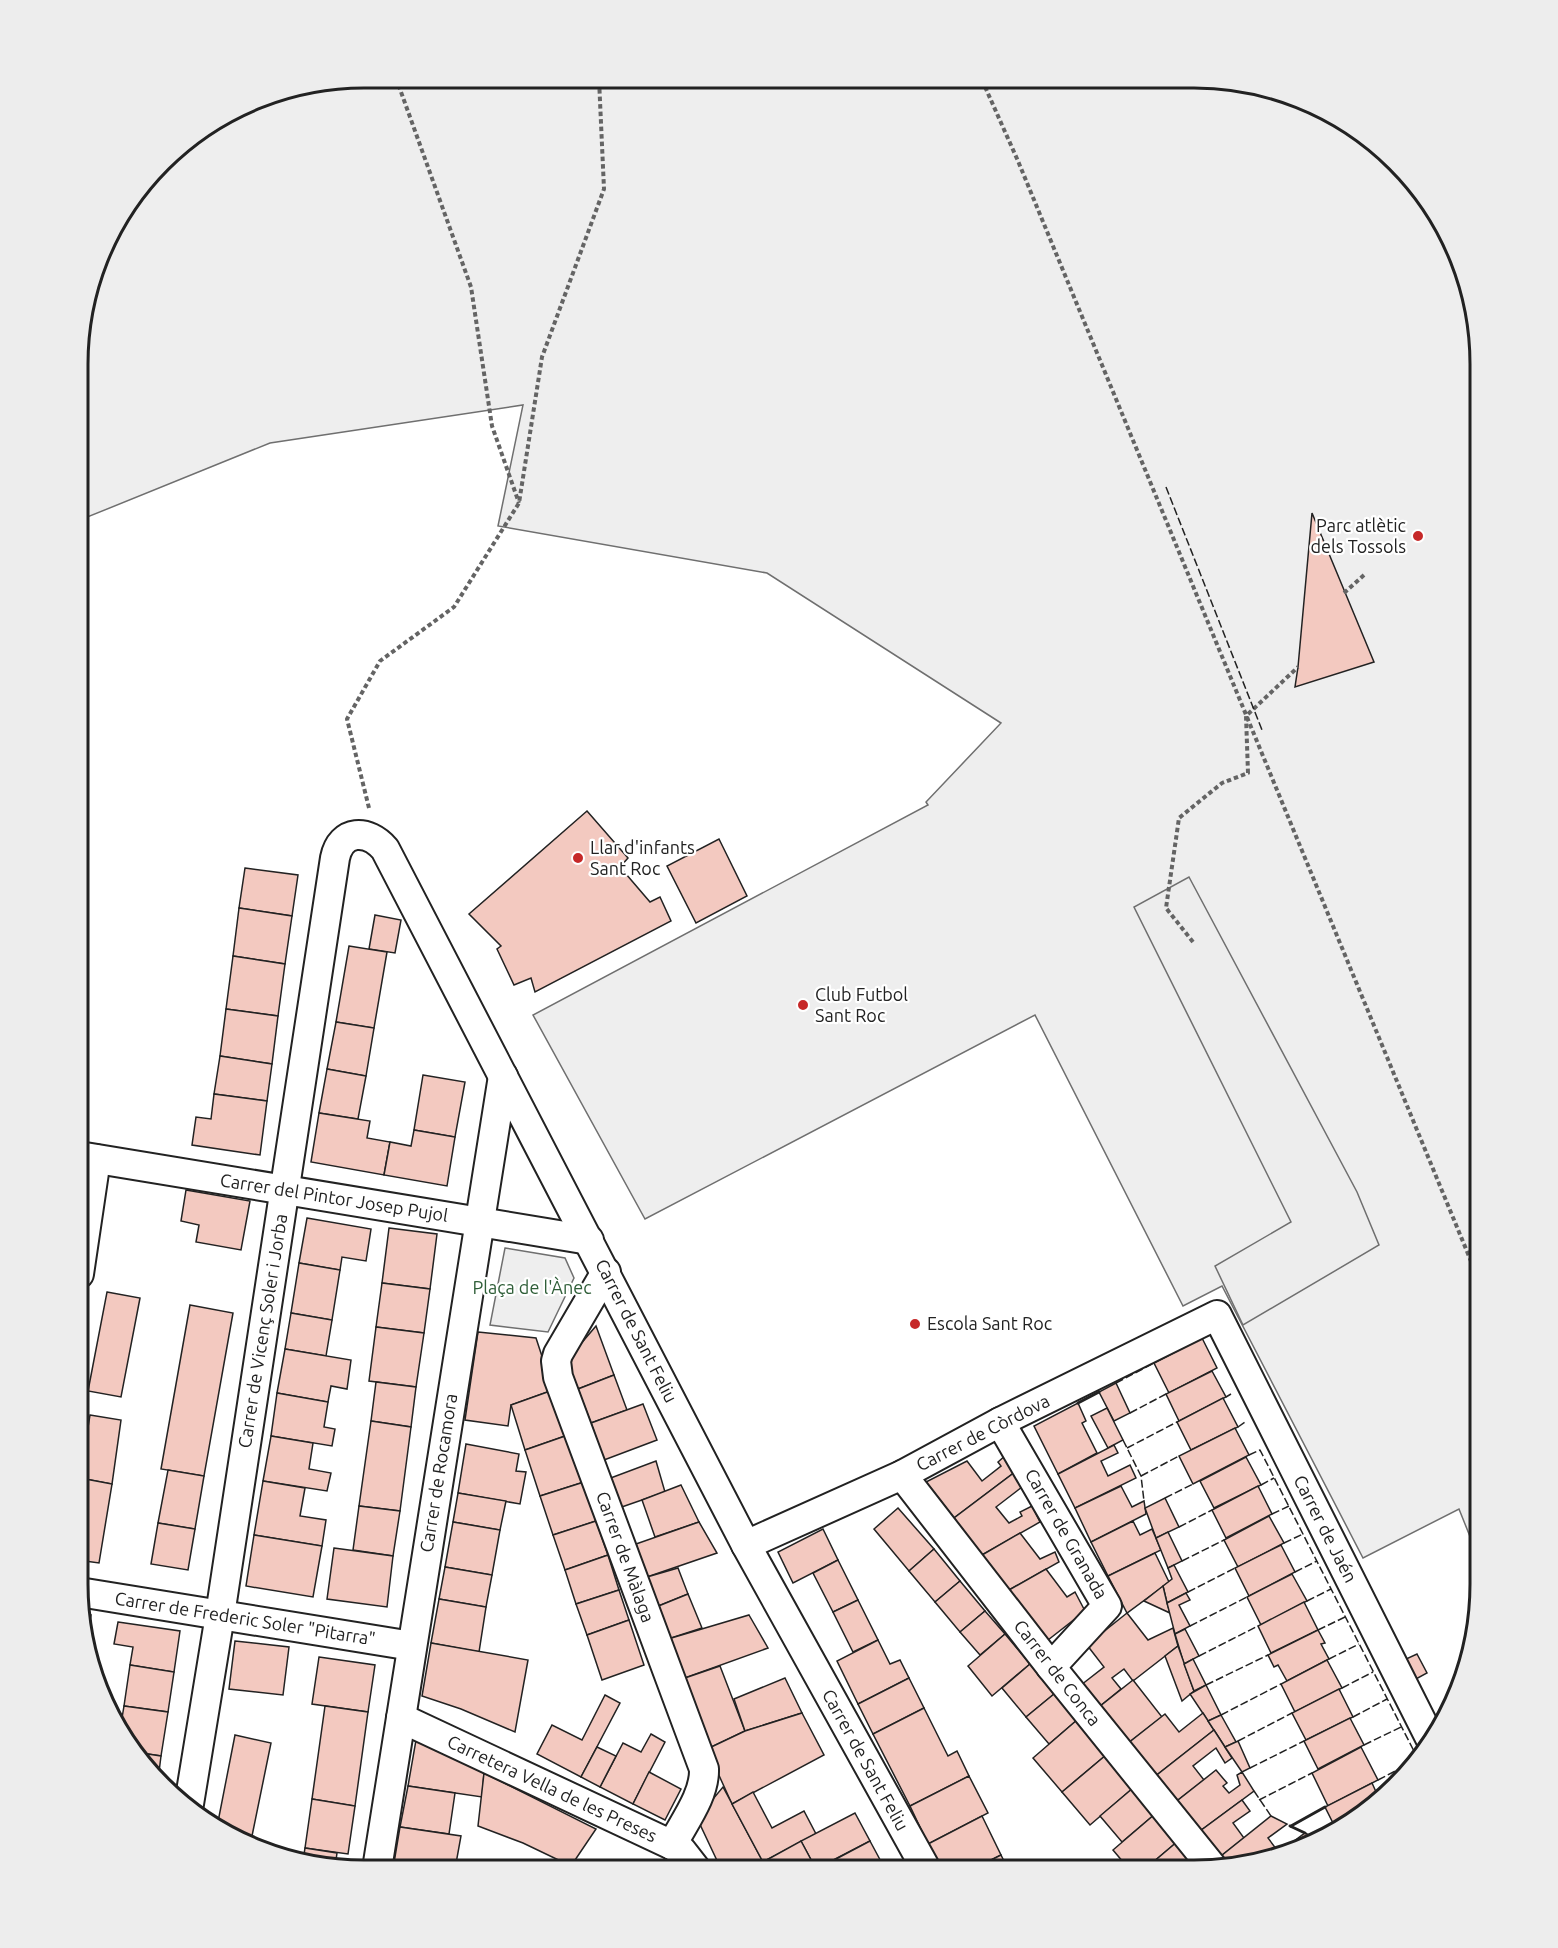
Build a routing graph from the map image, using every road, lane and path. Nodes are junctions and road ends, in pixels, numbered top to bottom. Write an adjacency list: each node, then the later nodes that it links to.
1 (400, 88): 4 (path)
2 (599, 88): 4 (path)
3 (985, 88): 8 (path)
4 (519, 503): 9 (path)
5 (1364, 575): 6 (path)
6 (1344, 593)
7 (1298, 667): 8 (path)
8 (1245, 716): 10 (path); 16 (path)
9 (377, 841): 11 (street, Carrer de Sant Feliu); 13 (street, Carrer de Vicenç Soler i Jorba)
10 (1193, 942)
11 (503, 1076): 14 (street, Carrer de Rocamora); 15 (street, Carrer de Sant Feliu)
12 (88, 1158): 13 (street, Carrer del Pintor Josep Pujol)
13 (285, 1190): 14 (street, Carrer del Pintor Josep Pujol); 23 (street, Carrer de Vicenç Soler i Jorba)
14 (479, 1222): 15 (street, Carrer del Pintor Josep Pujol); 24 (street, Carrer de Rocamora)
15 (589, 1240): 17 (street, Carrer de Sant Feliu)
16 (1470, 1259)
17 (606, 1272): 21 (street, Carrer de Sant Feliu); 29 (street, Carrer de Màlaga)
18 (1217, 1316): 19 (street, Carrer de Còrdova); 27 (street, Carrer de Jaén)
19 (1000, 1422): 20 (street, Carrer de Còrdova); 25 (street, Carrer de Granada)
20 (902, 1475): 21 (street, Carrer de Còrdova); 25 (street, Carrer de Conca)
21 (746, 1545): 33 (street, Carrer de Sant Feliu)
22 (89, 1594): 23 (street, Carrer de Frederic Soler "Pitarra")
23 (220, 1615): 24 (street, Carrer de Frederic Soler "Pitarra"); 28 (street, Carrer de Vicenç Soler i Jorba)
24 (412, 1646): 26 (street, Carrer de Rocamora)
25 (1051, 1666): 30 (street, Carrer de Conca)
26 (401, 1718): 29 (street, Carretera Vella de les Preses); 31 (street, Carrer de Rocamora)
27 (1426, 1731)
28 (190, 1797)
29 (672, 1845): 32 (street, Carretera Vella de les Preses)
30 (1206, 1859)
31 (378, 1860)
32 (689, 1860)
33 (921, 1860)

